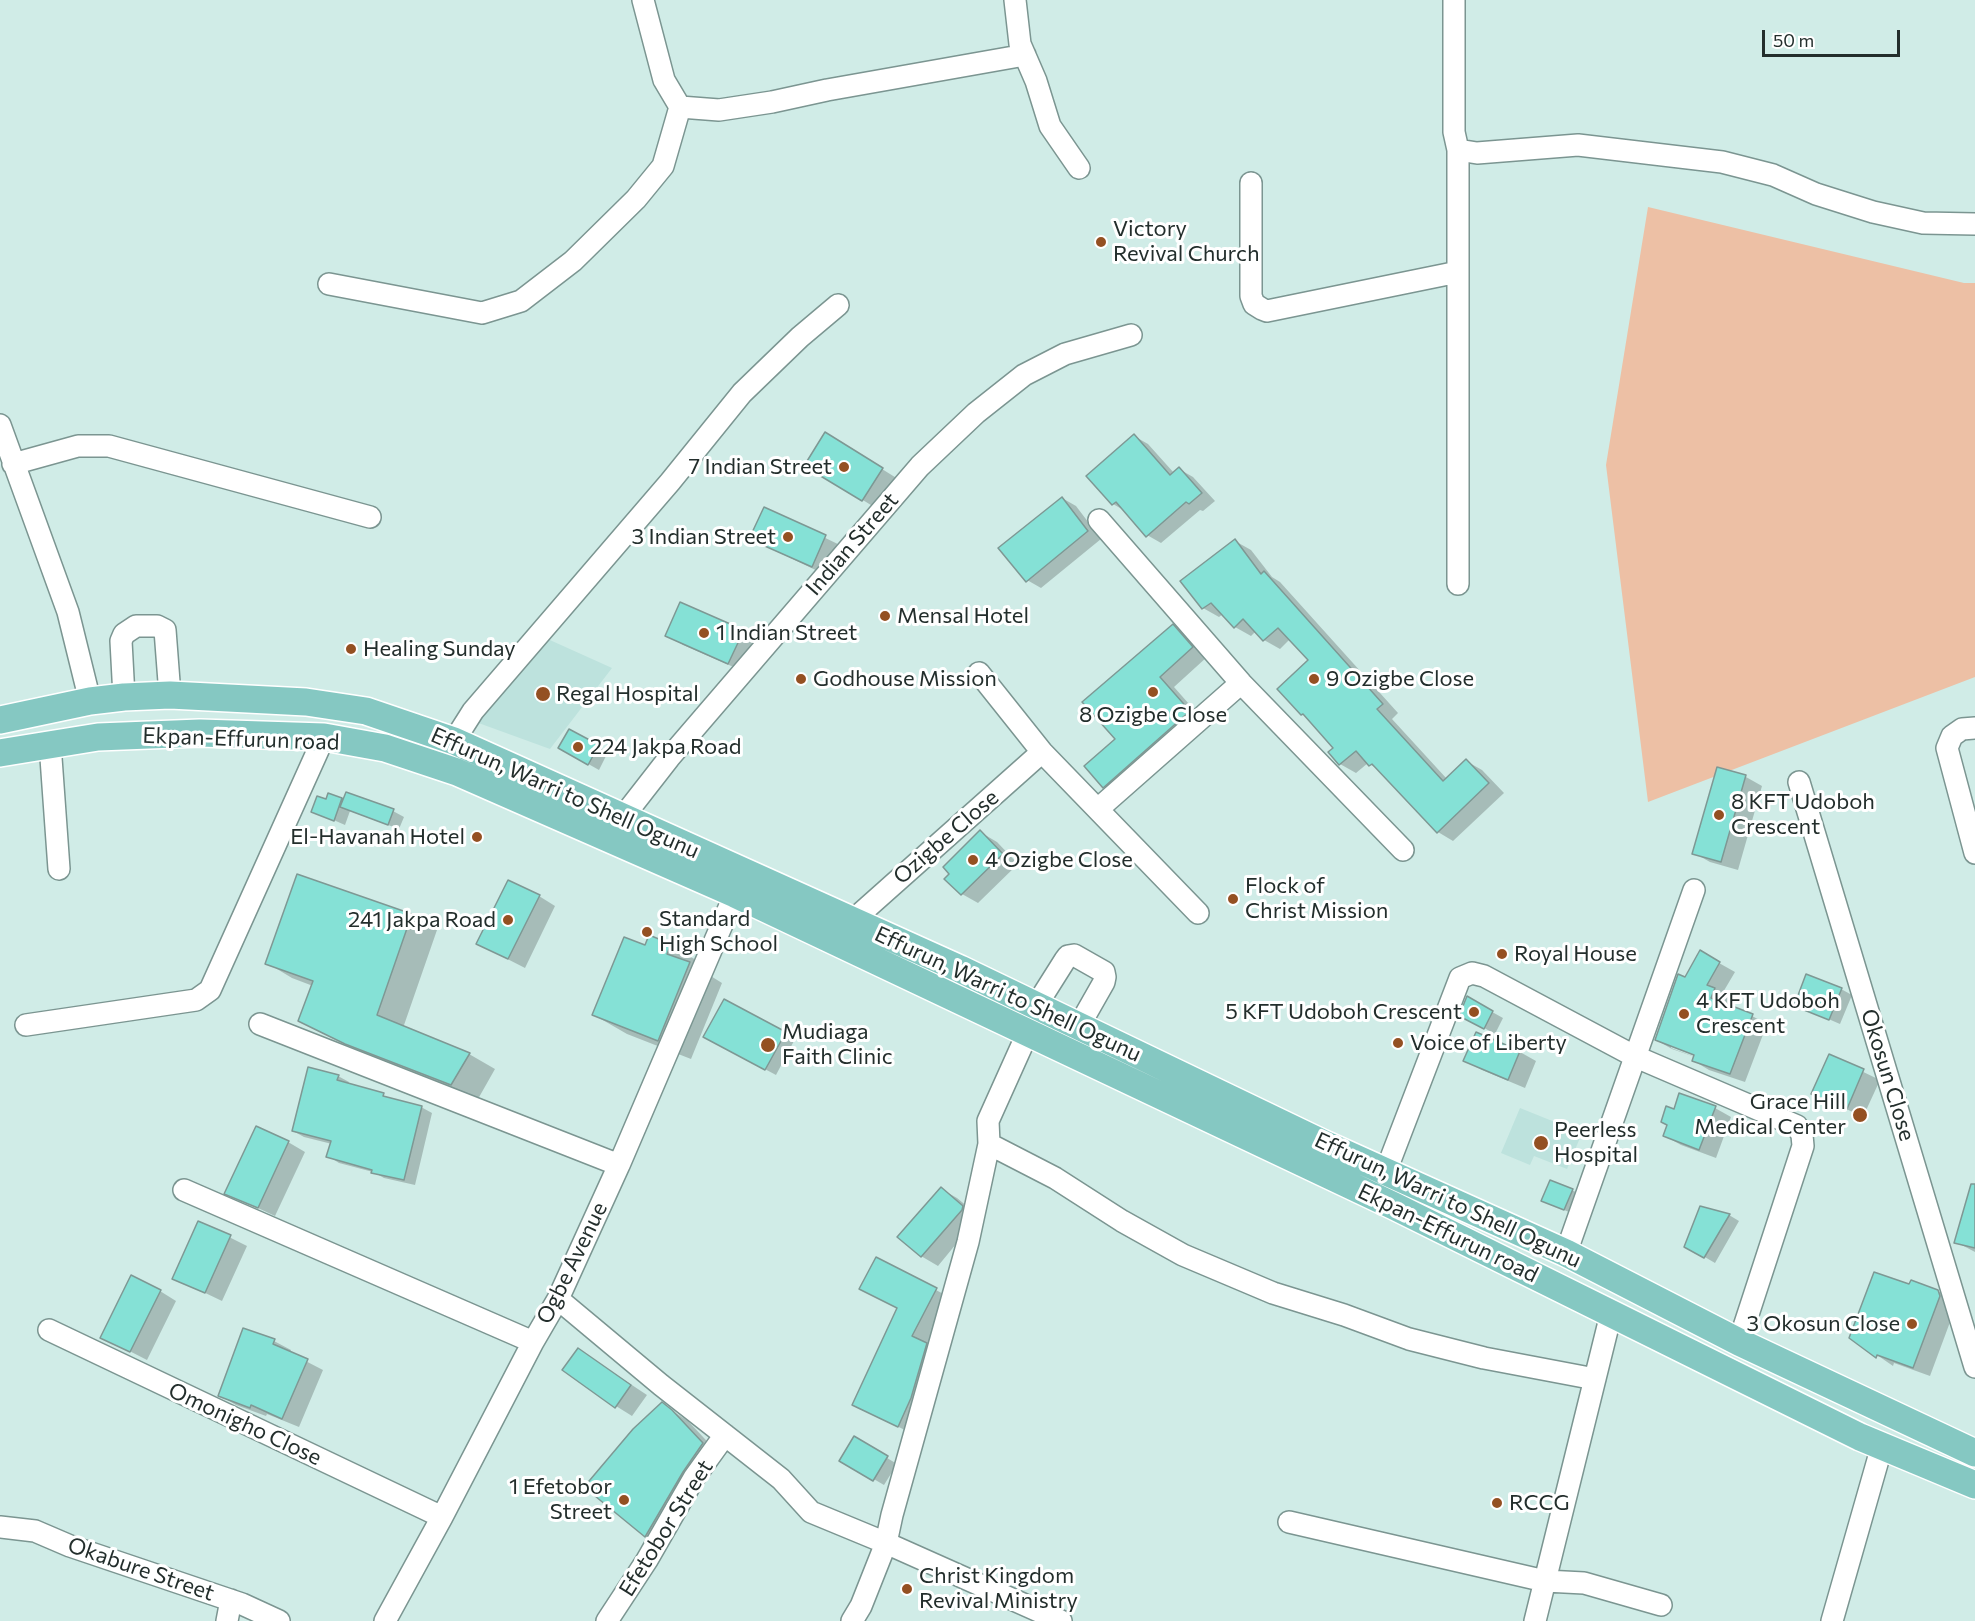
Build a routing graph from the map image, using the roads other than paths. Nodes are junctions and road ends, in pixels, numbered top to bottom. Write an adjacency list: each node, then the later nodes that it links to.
1 (643, 0): 5 (street)
2 (1015, 0): 4 (street)
3 (1454, 0): 6 (street)
4 (1025, 55): 5 (street); 7 (street)
5 (680, 107): 11 (street)
6 (1458, 150): 9 (street); 10 (street)
7 (1079, 168)
8 (1251, 183): 10 (street)
9 (1975, 224)
10 (1458, 272): 18 (street)
11 (329, 284)
12 (838, 306): 27 (street)
13 (1131, 334): 33 (street, Indian Street)
14 (0, 425): 15 (street)
15 (13, 464): 16 (street); 23 (street)
16 (370, 517)
17 (1099, 520): 20 (street)
18 (1458, 584)
19 (979, 673): 29 (street)
20 (1241, 683): 32 (street); 34 (street)
21 (170, 695): 22 (main road, Effurun, Warri to Shell Ogunu); 22 (street); 27 (main road, Effurun, Warri to Shell Ogunu)
22 (124, 697): 23 (main road, Effurun, Warri to Shell Ogunu)
23 (90, 701): 24 (main road, Effurun, Warri to Shell Ogunu)
24 (0, 720)
25 (1975, 728): 35 (street)
26 (324, 736): 28 (main road, Ekpan-Effurun road); 38 (main road, Ekpan-Effurun road); 42 (street)
27 (454, 741): 33 (main road, Effurun, Warri to Shell Ogunu)
28 (50, 744): 30 (main road, Ekpan-Effurun road); 36 (street)
29 (1042, 752): 32 (street); 40 (street, Ozigbe Close)
30 (0, 753)
31 (1798, 782): 57 (street, Okosun Close)
32 (1098, 809): 39 (street)
33 (624, 817): 40 (main road, Effurun, Warri to Shell Ogunu)
34 (1403, 850)
35 (1975, 854)
36 (59, 869)
37 (1694, 890): 46 (street)
38 (735, 894): 45 (main road, Ekpan-Effurun road); 48 (street, Ogbe Avenue)
39 (1198, 913)
40 (851, 921): 41 (main road, Effurun, Warri to Shell Ogunu)
41 (1036, 1006): 44 (main road, Effurun, Warri to Shell Ogunu); 44 (street)
42 (27, 1024)
43 (260, 1024): 48 (street)
44 (1079, 1026): 49 (main road, Effurun, Warri to Shell Ogunu)
45 (1028, 1032): 47 (street); 53 (main road, Ekpan-Effurun road)
46 (1634, 1056): 49 (street); 51 (street); 56 (street)
47 (989, 1144): 58 (street); 66 (street)
48 (619, 1165): 52 (street, Ogbe Avenue)
49 (1386, 1171): 51 (main road, Effurun, Warri to Shell Ogunu)
50 (184, 1190): 55 (street)
51 (1566, 1253): 56 (main road, Effurun, Warri to Shell Ogunu)
52 (558, 1299): 55 (street, Ogbe Avenue); 59 (street)
53 (1611, 1314): 58 (street); 60 (main road, Ekpan-Effurun road)
54 (49, 1330): 63 (street, Omonigho Close)
55 (532, 1342): 63 (street, Ogbe Avenue)
56 (1739, 1342): 61 (main road, Effurun, Warri to Shell Ogunu)
57 (1975, 1367)
58 (1595, 1379): 67 (street)
59 (726, 1435): 66 (street); 74 (street, Efetobor Street)
60 (1882, 1446): 62 (main road, Ekpan-Effurun road); 77 (street)
61 (1975, 1453)
62 (1975, 1485)
63 (442, 1517): 73 (street, Ogbe Avenue)
64 (1289, 1522): 67 (street)
65 (0, 1527): 68 (street, Okabure Street)
66 (886, 1543): 70 (street); 75 (street)
67 (1545, 1581): 69 (street); 76 (street)
68 (231, 1600): 71 (street); 72 (street, Okabure Street)
69 (1661, 1605)
70 (1052, 1619)
71 (227, 1621)
72 (279, 1621)
73 (385, 1621)
74 (607, 1621)
75 (852, 1621)
76 (1535, 1621)
77 (1832, 1621)

